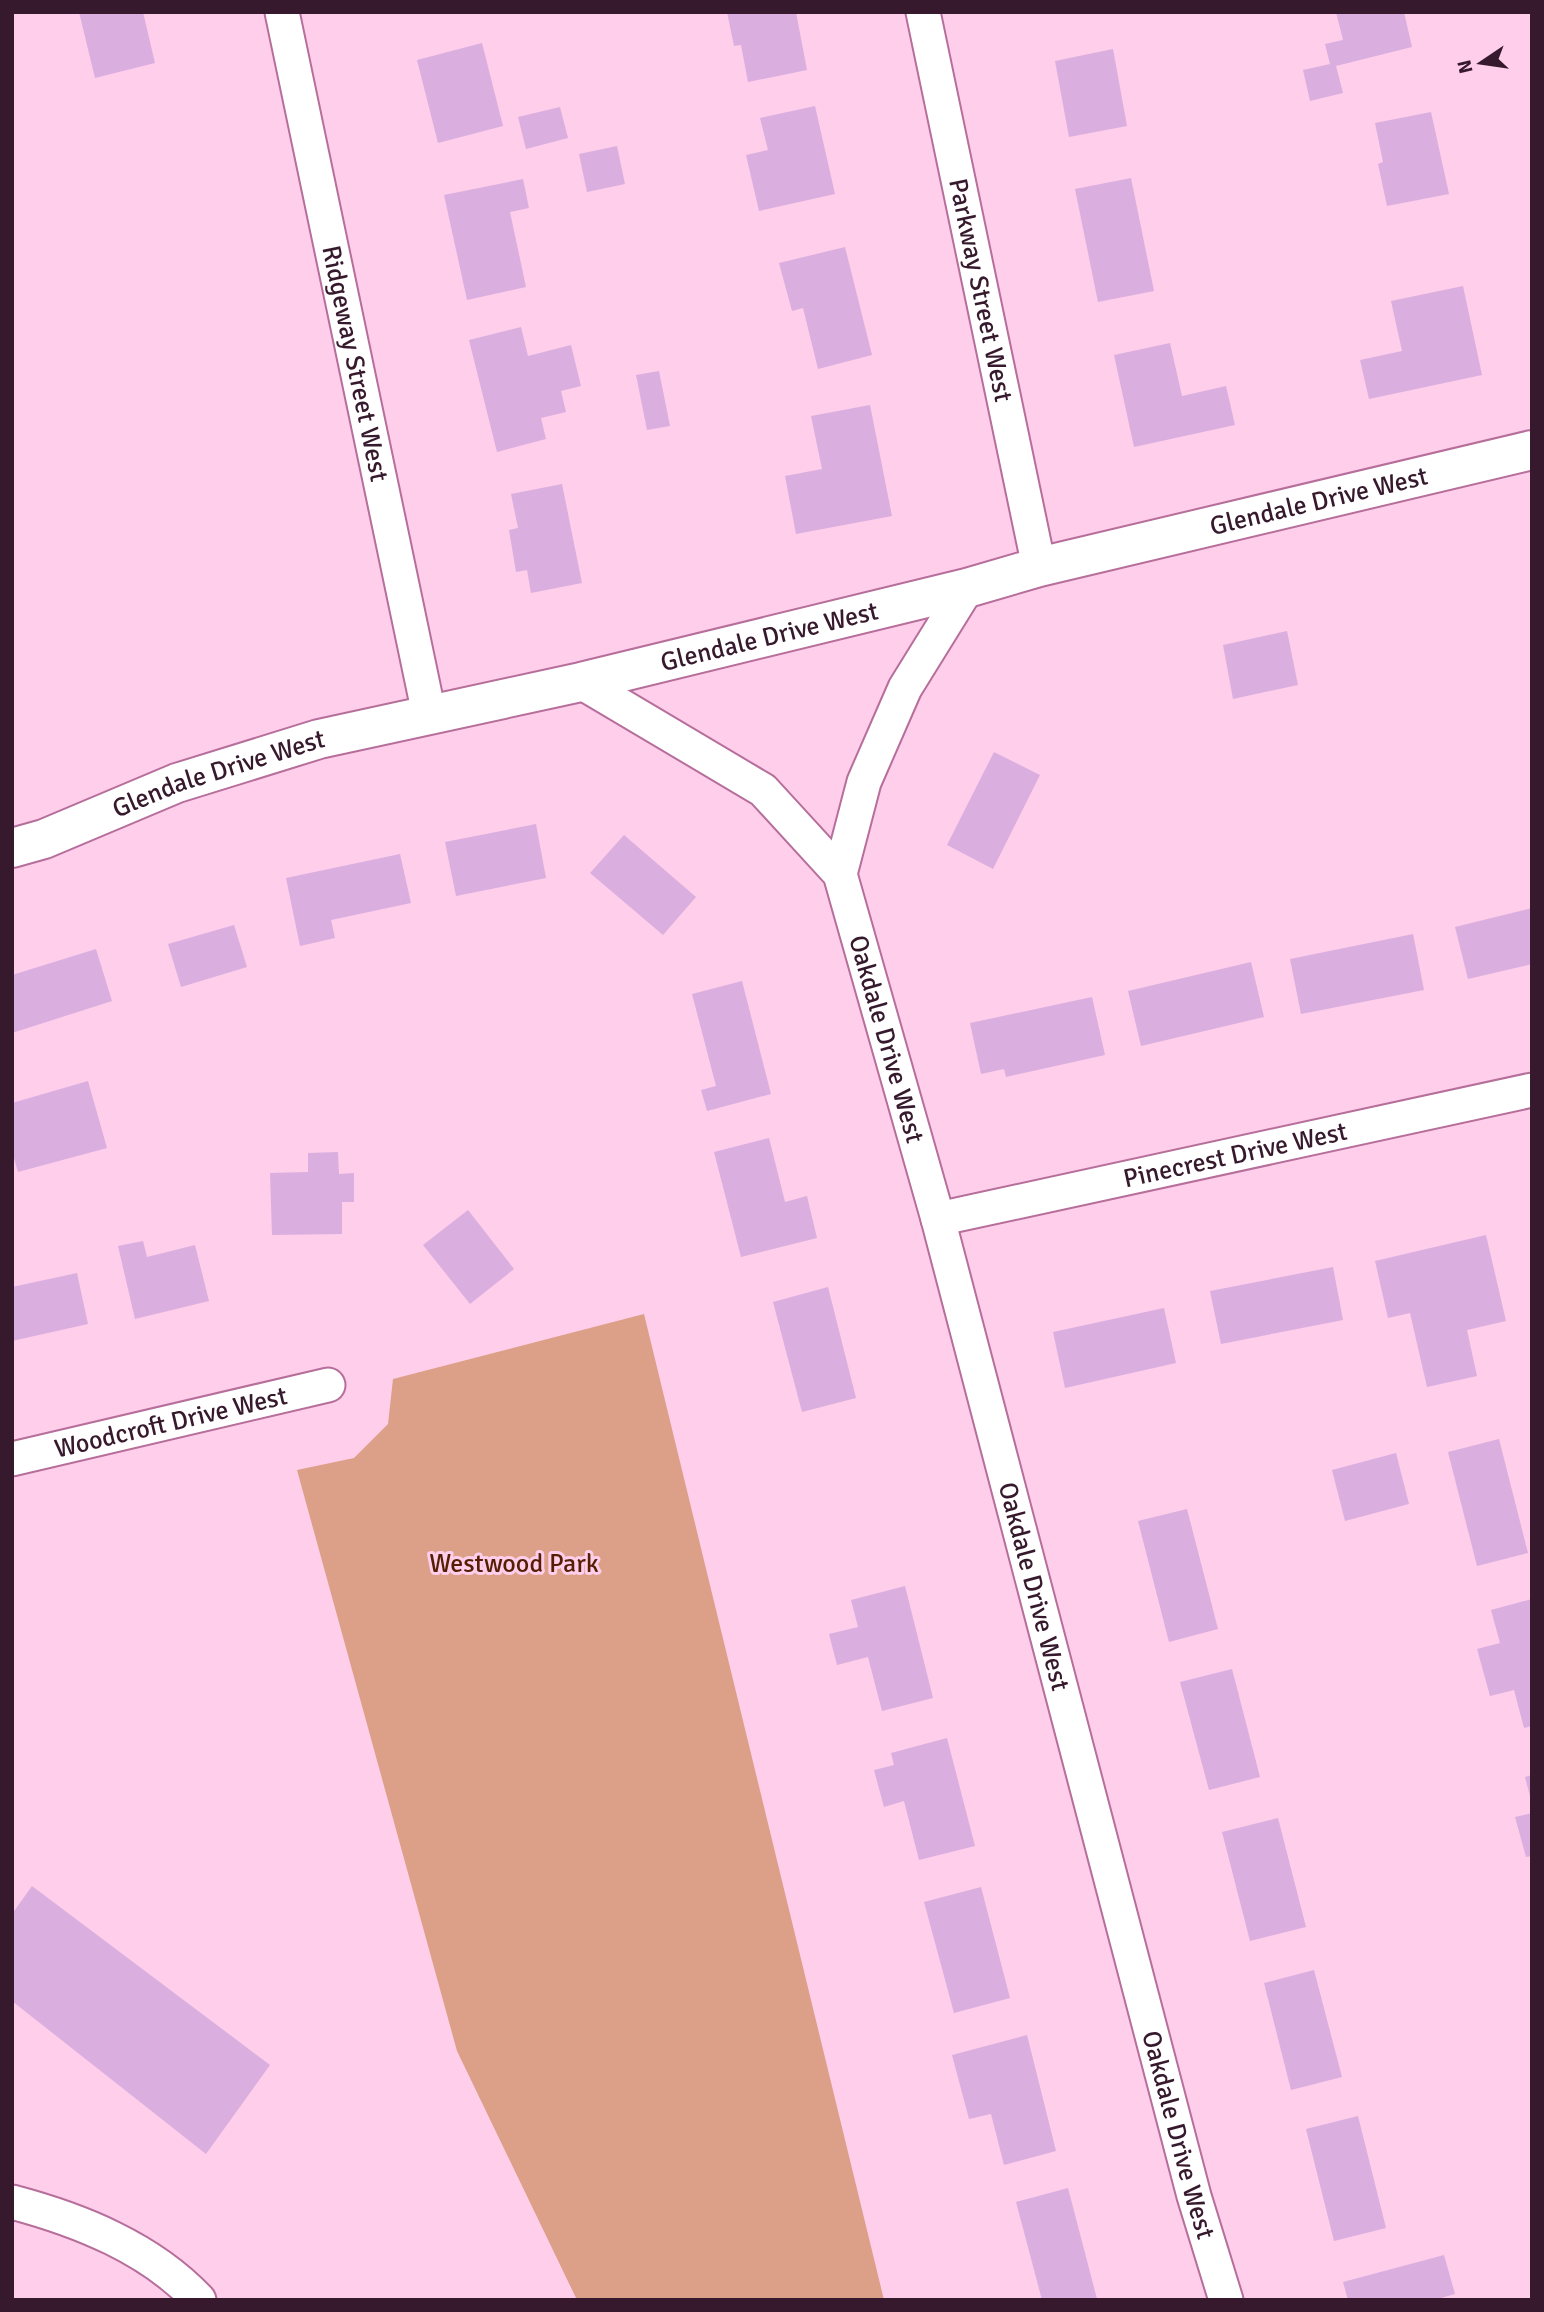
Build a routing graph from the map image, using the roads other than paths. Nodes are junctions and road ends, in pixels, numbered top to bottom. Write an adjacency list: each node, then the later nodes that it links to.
1 (282, 12): 7 (street, Ridgeway Street West)
2 (923, 12): 4 (street, Parkway Street West)
3 (1532, 450): 4 (street, Glendale Drive West)
4 (1039, 566): 5 (street, Glendale Drive West)
5 (967, 588): 6 (street, Glendale Drive West); 9 (street)
6 (581, 682): 7 (street, Glendale Drive West); 9 (street, Oakdale Drive West)
7 (429, 714): 8 (street, Glendale Drive West)
8 (12, 848)
9 (840, 874): 11 (street, Oakdale Drive West)
10 (1532, 1090): 11 (street, Pinecrest Drive West)
11 (938, 1219): 16 (street, Oakdale Drive West)
12 (328, 1385): 13 (street, Woodcroft Drive West)
13 (12, 1460)
14 (12, 2202): 15 (street)
15 (199, 2300)
16 (1226, 2300)

